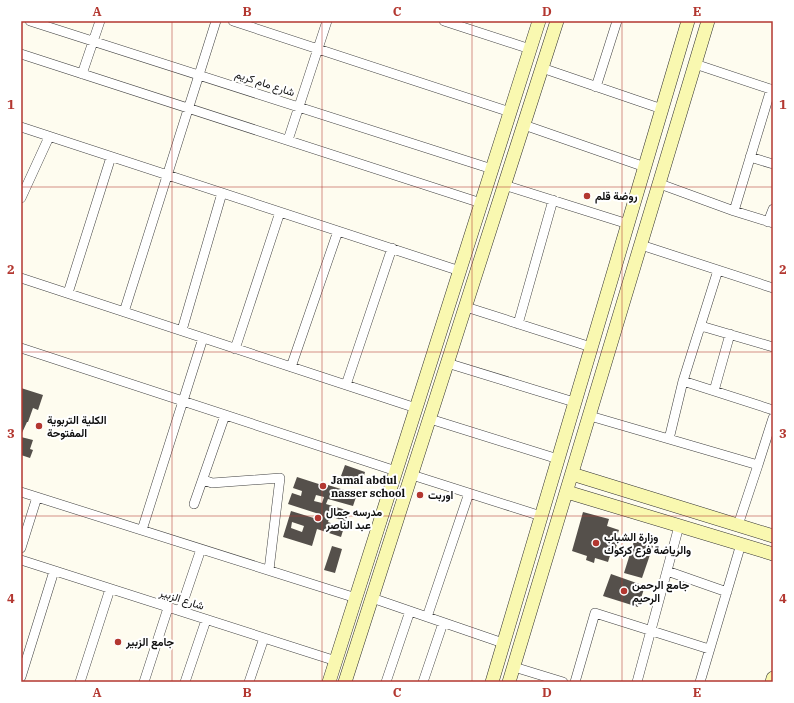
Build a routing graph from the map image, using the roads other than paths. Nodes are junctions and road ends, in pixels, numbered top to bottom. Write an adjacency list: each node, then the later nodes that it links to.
1 (30, 21): 12 (street, شارع مام كريم)
2 (100, 21): 12 (street)
3 (216, 21): 19 (street)
4 (233, 21): 13 (street)
5 (327, 21): 13 (street)
6 (444, 21): 14 (street)
7 (539, 21): 14 (street)
8 (557, 21): 17 (street)
9 (617, 21): 20 (street)
10 (688, 21): 24 (street)
11 (708, 21): 16 (street)
12 (93, 41): 18 (street); 19 (street, شارع مام كريم)
13 (318, 49): 22 (street); 25 (street)
14 (530, 49): 25 (street)
15 (21, 54): 18 (street)
16 (695, 64): 21 (street); 36 (street)
17 (542, 68): 20 (street); 26 (street)
18 (82, 74): 23 (street)
19 (199, 75): 22 (street, شارع مام كريم); 23 (street)
20 (596, 86): 24 (street)
21 (772, 89): 31 (street)
22 (299, 107): 29 (street); 34 (street, شارع مام كريم)
23 (188, 108): 29 (street); 35 (street)
24 (662, 109): 33 (street)
25 (510, 112): 34 (street)
26 (524, 125): 33 (street); 37 (street)
27 (21, 128): 28 (street)
28 (50, 137): 30 (street); 39 (street)
29 (288, 140): 41 (street)
30 (111, 157): 35 (street); 56 (street)
31 (750, 157): 32 (street); 44 (street)
32 (773, 164)
33 (644, 167): 42 (street)
34 (492, 169): 41 (street)
35 (167, 175): 38 (street); 58 (street)
36 (660, 184): 44 (street); 46 (street)
37 (504, 185): 40 (street); 57 (street)
38 (222, 193): 45 (street); 61 (street)
39 (21, 198)
40 (553, 200): 48 (street); 59 (street)
41 (481, 203): 52 (street)
42 (632, 208): 46 (street); 48 (street)
43 (773, 209): 47 (street)
44 (734, 211): 47 (street)
45 (280, 212): 49 (street); 67 (street)
46 (650, 215): 50 (street)
47 (771, 222)
48 (628, 224): 68 (street)
49 (338, 231): 51 (street); 71 (street)
50 (641, 245): 53 (street); 80 (street)
51 (392, 248): 52 (street); 73 (street)
52 (460, 270): 62 (street)
53 (718, 270): 55 (street); 60 (street)
54 (21, 278): 56 (street)
55 (773, 288)
56 (68, 293): 58 (street)
57 (466, 307): 59 (street); 64 (street)
58 (124, 312): 61 (street)
59 (518, 324): 68 (street)
60 (701, 326): 63 (street); 72 (street)
61 (182, 330): 65 (street)
62 (440, 333): 64 (street); 77 (street)
63 (730, 334): 69 (street); 74 (street)
64 (456, 337): 70 (street)
65 (203, 338): 67 (street); 75 (street)
66 (21, 348): 75 (street)
67 (236, 348): 71 (street)
68 (591, 348): 76 (street)
69 (773, 348)
70 (447, 363): 76 (street); 81 (street)
71 (291, 367): 73 (street)
72 (683, 381): 74 (street); 83 (street)
73 (346, 385): 77 (street)
74 (714, 391): 78 (street)
75 (183, 401): 79 (street); 99 (street)
76 (574, 402): 84 (street)
77 (416, 408): 86 (street)
78 (773, 410)
79 (225, 415): 86 (street); 89 (street)
80 (590, 416): 83 (street); 87 (street)
81 (430, 418): 84 (street); 88 (street)
82 (773, 418): 85 (street)
83 (669, 439): 85 (street)
84 (558, 459): 96 (street)
85 (758, 465): 97 (street)
86 (396, 471): 112 (street)
87 (572, 474): 91 (street); 95 (street)
88 (412, 475): 92 (street); 113 (street)
89 (204, 480): 94 (street); 107 (street)
90 (21, 492): 93 (street)
91 (567, 492): 98 (street); 125 (street)
92 (468, 493): 96 (street); 117 (street)
93 (37, 497): 99 (street); 103 (street)
94 (194, 504)
95 (702, 514): 97 (street); 100 (street)
96 (541, 516): 122 (street)
97 (738, 525): 101 (street)
98 (679, 526): 100 (street); 109 (street)
99 (142, 530): 104 (street)
100 (697, 531): 102 (street)
101 (773, 536)
102 (741, 544): 105 (street); 111 (street)
103 (21, 548)
104 (201, 549): 107 (street); 116 (street)
105 (773, 554)
106 (21, 560): 108 (street, شارع الزبير)
107 (269, 570): 112 (street)
108 (54, 571): 110 (street, شارع الزبير); 126 (street)
109 (667, 571): 111 (street); 120 (street)
110 (110, 589): 114 (street, شارع الزبير); 128 (street)
111 (726, 592): 123 (street)
112 (356, 598): 124 (street)
113 (372, 598): 115 (street); 133 (street)
114 (168, 608): 116 (street, شارع الزبير); 129 (street)
115 (410, 611): 117 (street); 134 (street)
116 (180, 612): 118 (street, شارع الزبير)
117 (427, 617): 119 (street)
118 (206, 620): 121 (street, شارع الزبير); 130 (street)
119 (443, 623): 122 (street); 135 (street)
120 (651, 630): 123 (street); 139 (street); 140 (street)
121 (264, 638): 124 (street, شارع الزبير); 131 (street)
122 (503, 643): 136 (street)
123 (709, 649): 141 (street)
124 (336, 662): 132 (street)
125 (514, 667): 137 (street); 138 (street)
126 (21, 677)
127 (773, 678): 142 (street)
128 (80, 682)
129 (144, 682)
130 (185, 682)
131 (249, 682)
132 (330, 682)
133 (345, 682)
134 (386, 682)
135 (423, 682)
136 (492, 682)
137 (509, 682)
138 (563, 682)
139 (575, 682)
140 (637, 682)
141 (700, 682)
142 (772, 682)

